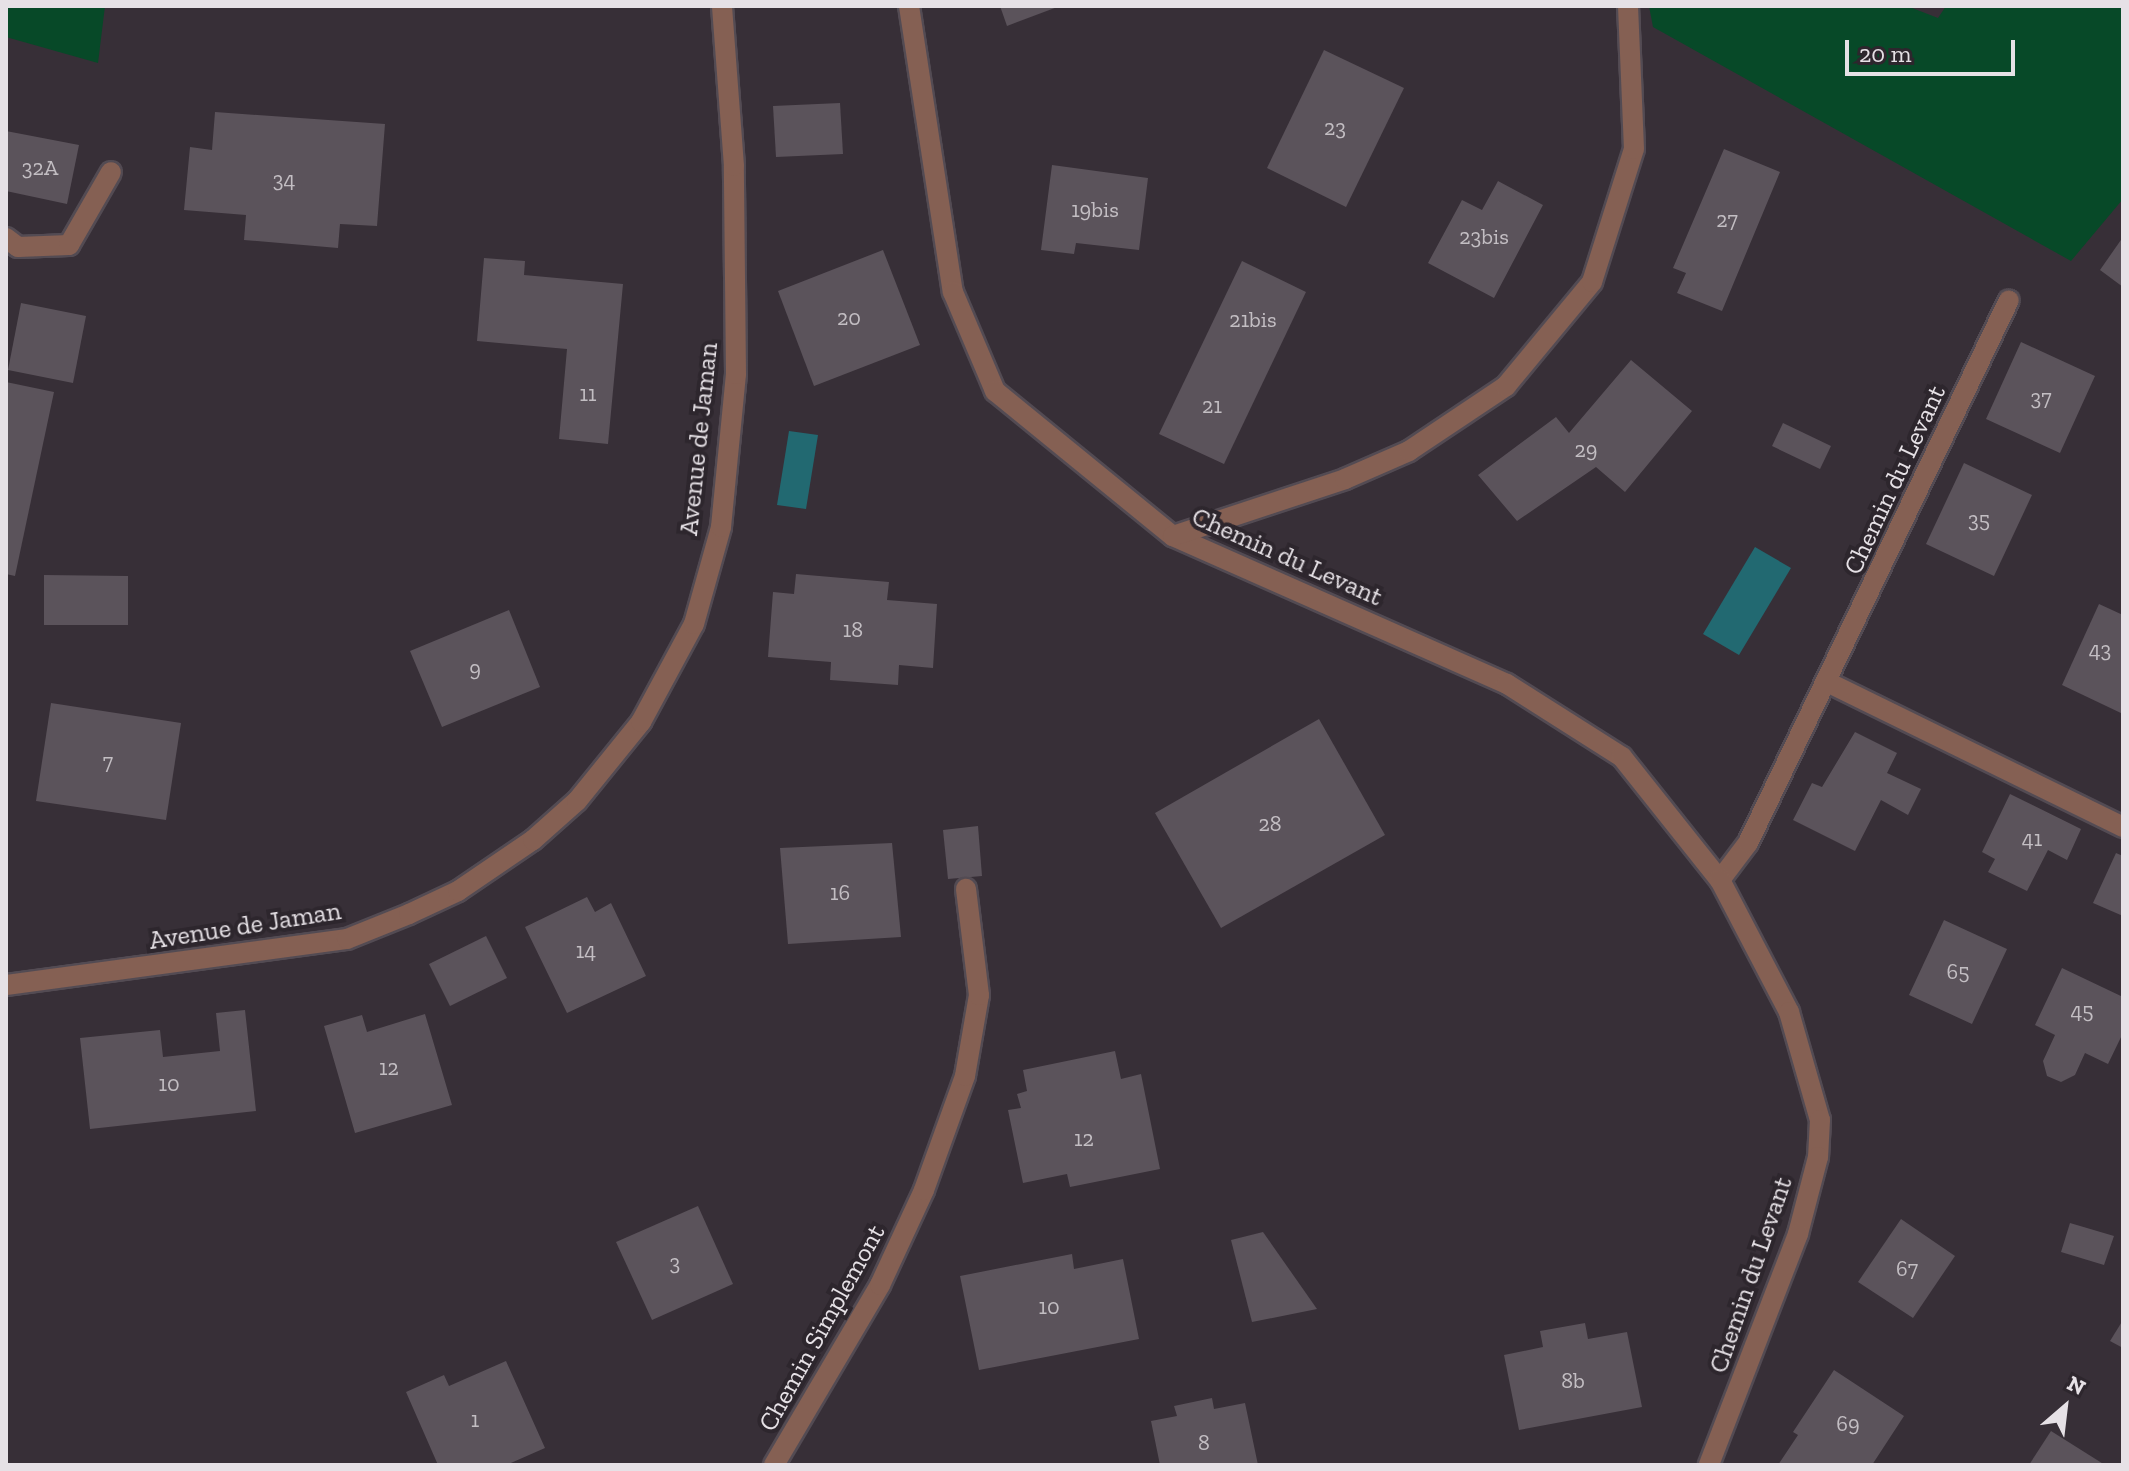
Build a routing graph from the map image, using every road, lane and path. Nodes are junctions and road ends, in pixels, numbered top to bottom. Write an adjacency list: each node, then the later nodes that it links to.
1 (722, 6): 12 (street, Avenue de Jaman)
2 (909, 6): 7 (street, Chemin du Levant)
3 (1628, 6): 7 (street)
4 (111, 172): 5 (street)
5 (6, 238)
6 (2009, 300): 8 (street, Chemin du Levant)
7 (1173, 536): 10 (street, Chemin du Levant)
8 (1827, 682): 9 (street); 10 (street, Chemin du Levant)
9 (2123, 827)
10 (1720, 880): 14 (street, Chemin du Levant)
11 (966, 889): 13 (street, Chemin Simplemont)
12 (6, 985)
13 (774, 1465)
14 (1709, 1465)

